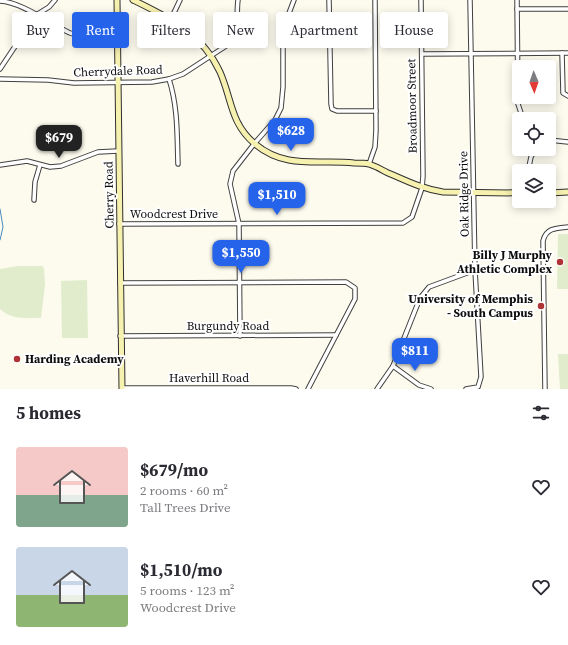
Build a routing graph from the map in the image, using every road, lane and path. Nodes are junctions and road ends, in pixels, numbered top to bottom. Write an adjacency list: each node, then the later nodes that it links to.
1 (55, 0): 16 (street)
2 (117, 0): 17 (main road, Cherry Road)
3 (133, 0): 18 (main road)
4 (180, 0): 19 (street)
5 (238, 0): 28 (street, Cherrydale Road)
6 (294, 0): 38 (street)
7 (329, 0): 34 (street)
8 (375, 0): 34 (street)
9 (421, 0): 26 (street, Broadmoor Street)
10 (470, 0): 23 (street, Oak Ridge Drive)
11 (517, 0): 13 (street)
12 (0, 1): 15 (street)
13 (517, 9): 14 (street); 27 (street)
14 (568, 9)
15 (30, 12)
16 (41, 12)
17 (117, 12)
18 (157, 12)
19 (174, 12)
20 (14, 48): 29 (street)
21 (117, 48): 32 (main road, Cherry Road)
22 (204, 48): 28 (main road)
23 (472, 53): 26 (street); 27 (street); 45 (street, Oak Ridge Drive)
24 (562, 53): 25 (street); 27 (street); 33 (street)
25 (568, 53)
26 (422, 54): 44 (street, Broadmoor Street)
27 (517, 54): 35 (street)
28 (211, 56): 31 (street, Cherrydale Road); 38 (main road)
29 (0, 69)
30 (0, 79): 32 (street, Cherrydale Road)
31 (169, 79): 32 (street, Cherrydale Road); 41 (street)
32 (117, 83): 39 (main road, Cherry Road)
33 (568, 96)
34 (376, 111): 42 (street)
35 (521, 112)
36 (556, 141): 37 (street)
37 (568, 142)
38 (254, 144): 42 (main road); 51 (street)
39 (118, 151): 40 (street); 50 (main road, Cherry Road)
40 (40, 164): 43 (street); 49 (street)
41 (178, 164)
42 (369, 164): 44 (main road)
43 (0, 165)
44 (422, 188): 45 (main road); 51 (street, Woodcrest Drive)
45 (474, 192): 47 (main road); 53 (street, Oak Ridge Drive)
46 (568, 192): 48 (main road)
47 (512, 193)
48 (556, 193)
49 (34, 200)
50 (119, 224): 51 (street, Woodcrest Drive); 55 (main road, Cherry Road)
51 (239, 224): 54 (street)
52 (568, 227): 66 (street)
53 (475, 270): 59 (street); 65 (street, Oak Ridge Drive)
54 (240, 282): 55 (street); 56 (street); 58 (street)
55 (120, 283): 57 (main road, Cherry Road)
56 (336, 335): 58 (street, Burgundy Road); 62 (street)
57 (120, 336): 58 (street, Burgundy Road); 60 (main road, Cherry Road)
58 (240, 336)
59 (393, 366): 63 (street); 64 (street)
60 (122, 389): 61 (street, Haverhill Road)
61 (296, 389)
62 (308, 389)
63 (377, 389)
64 (432, 389)
65 (466, 389)
66 (544, 389)

